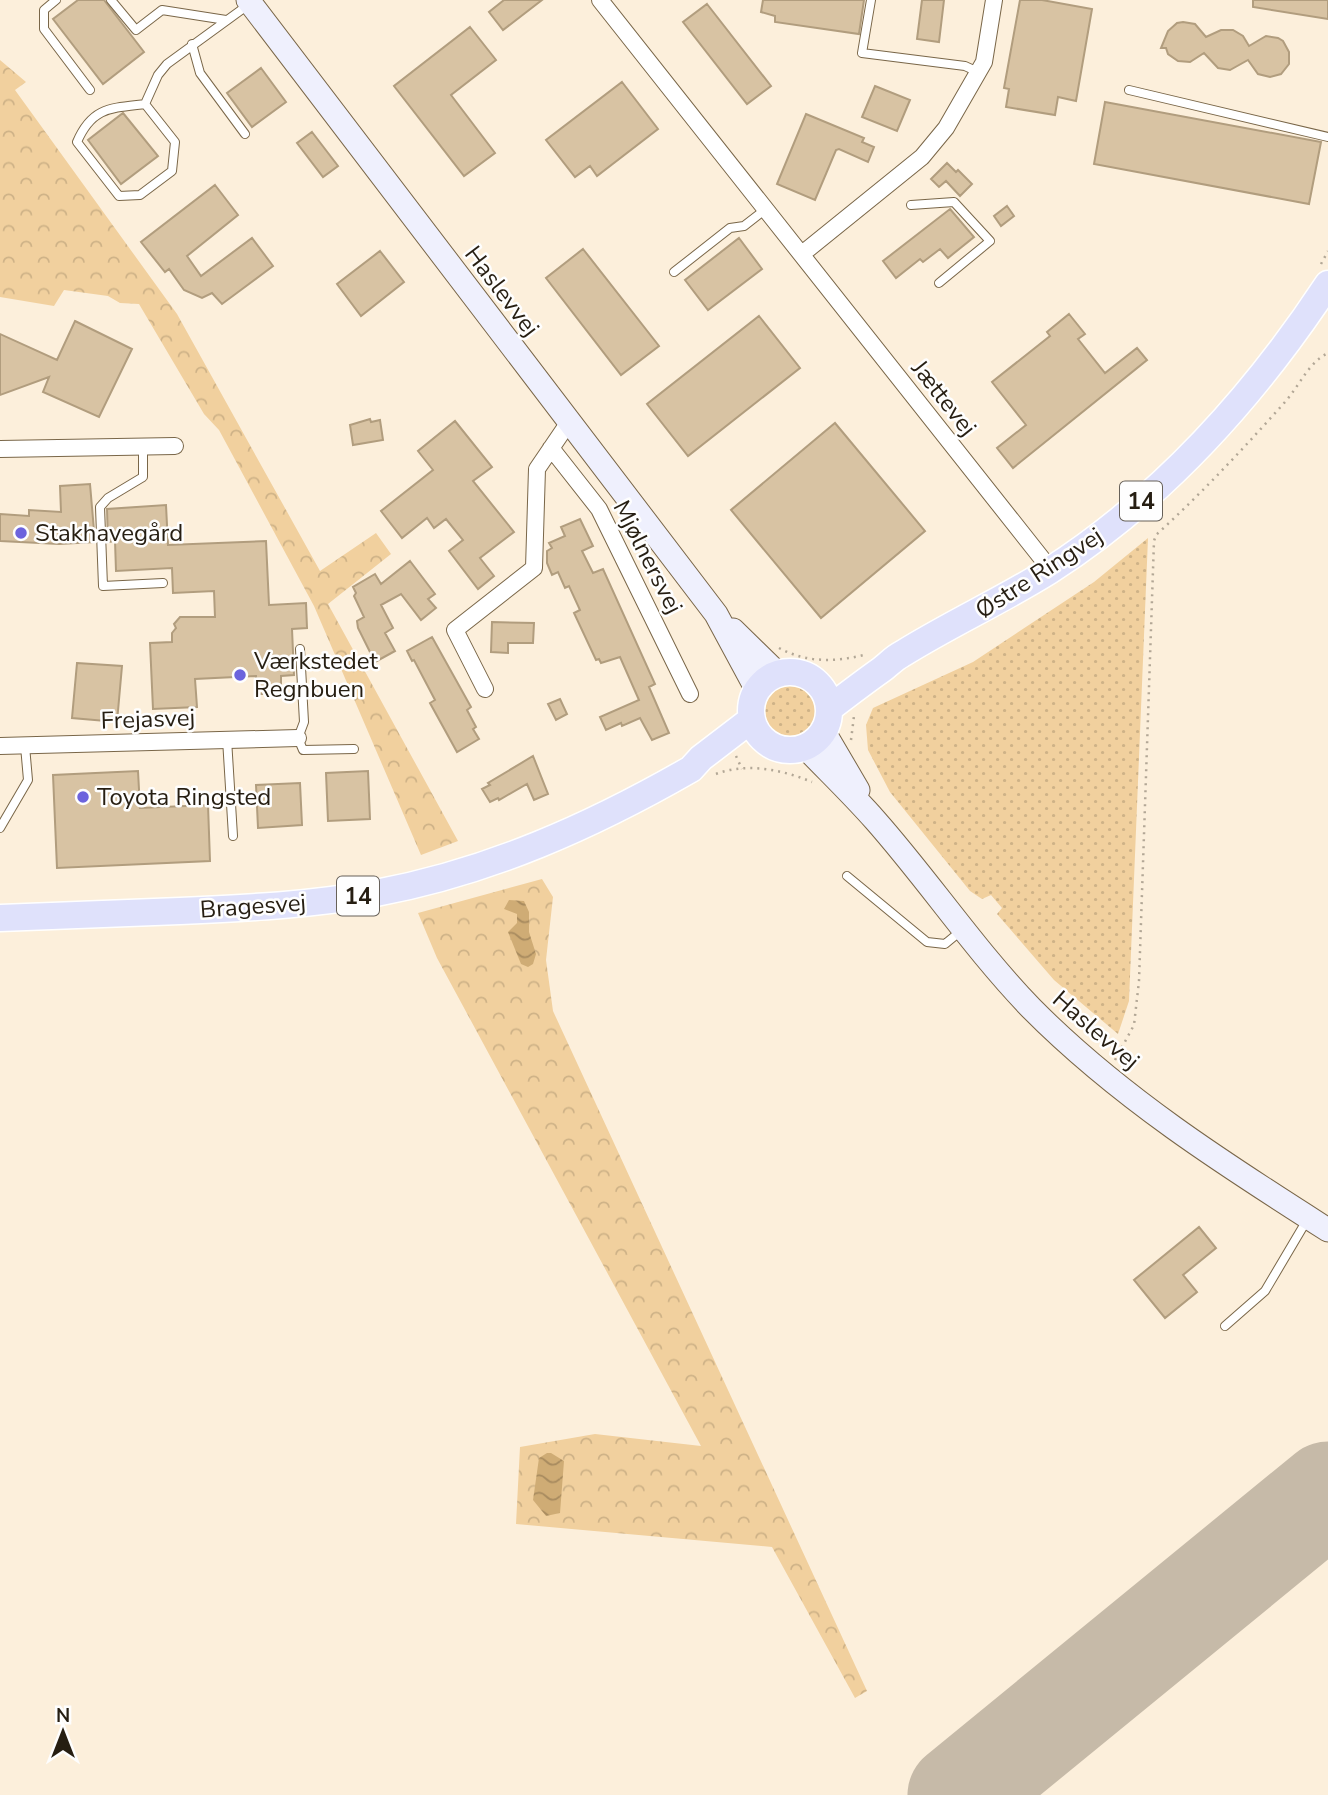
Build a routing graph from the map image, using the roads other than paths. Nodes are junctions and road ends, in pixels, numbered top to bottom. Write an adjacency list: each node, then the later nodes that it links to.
1 (56, 0): 10 (lane)
2 (111, 0): 7 (lane)
3 (600, 0): 16 (street, Jættevej)
4 (870, 0): 9 (lane)
5 (994, 0): 9 (street)
6 (249, 2): 7 (lane); 21 (street, Haslevvej)
7 (226, 20): 8 (lane)
8 (192, 44): 12 (lane); 13 (lane)
9 (978, 72): 17 (street)
10 (90, 90)
11 (1129, 90): 14 (lane)
12 (145, 104): 12 (lane)
13 (244, 134)
14 (1328, 137)
15 (911, 205): 20 (lane)
16 (765, 209): 17 (street, Jættevej); 18 (lane)
17 (802, 254): 26 (street, Jættevej)
18 (674, 272)
19 (1322, 279): 26 (main road, Østre Ringvej / 14)
20 (939, 283)
21 (569, 422): 24 (street); 31 (street, Haslevvej)
22 (175, 446): 23 (street)
23 (143, 447): 25 (street); 27 (lane)
24 (551, 448): 32 (street); 33 (street, Mjølnersvej)
25 (0, 449)
26 (1051, 569): 29 (main road, Østre Ringvej / 14)
27 (163, 583)
28 (300, 649): 36 (lane)
29 (900, 655): 30 (main road, Østre Ringvej / 14); 35 (main road, Østre Ringvej)
30 (816, 680): 31 (main road, 14); 35 (main road)
31 (767, 682): 34 (main road)
32 (485, 689)
33 (690, 694)
34 (752, 719): 38 (main road); 42 (main road, Bragesvej)
35 (819, 729): 38 (main road); 47 (street, Haslevvej)
36 (299, 738): 37 (street, Frejasvej); 41 (lane)
37 (227, 739): 40 (street, Frejasvej); 44 (lane)
38 (766, 741): 42 (main road, Bragesvej / 14)
39 (0, 746): 40 (street, Frejasvej)
40 (25, 746): 43 (lane)
41 (354, 749)
42 (691, 769): 46 (main road, Bragesvej / 14)
43 (0, 828)
44 (233, 836)
45 (847, 876): 47 (lane)
46 (0, 918)
47 (962, 930): 48 (street, Haslevvej)
48 (1308, 1217): 49 (street, Haslevvej); 50 (lane)
49 (1328, 1230)
50 (1225, 1326)

